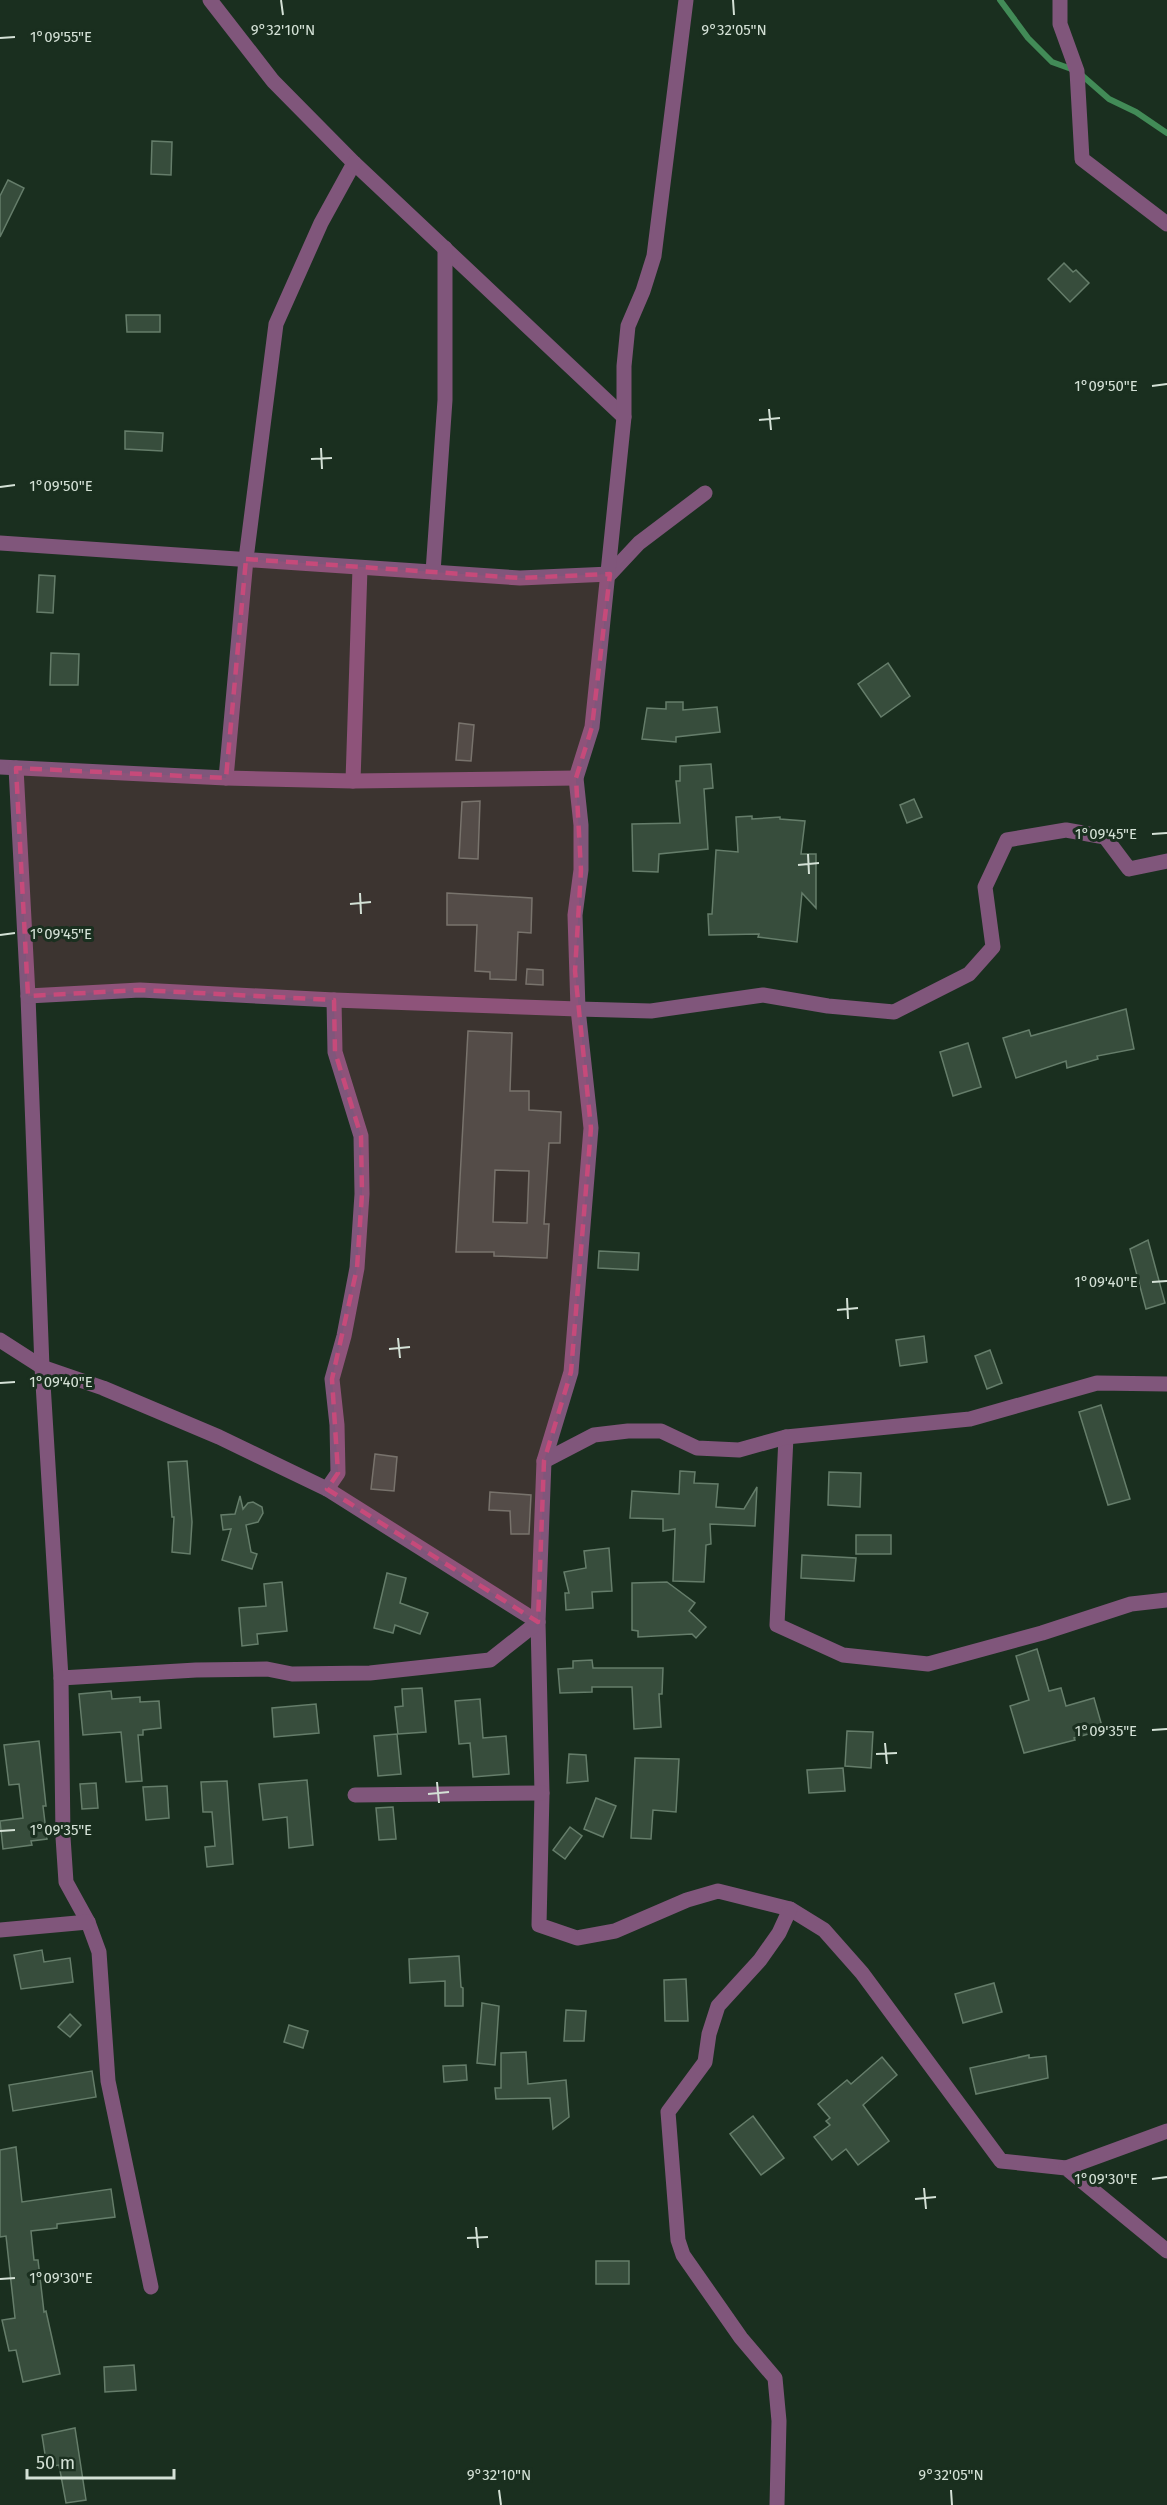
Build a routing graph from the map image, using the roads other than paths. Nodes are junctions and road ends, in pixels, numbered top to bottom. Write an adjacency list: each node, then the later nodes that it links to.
1 (210, 0): 4 (street)
2 (686, 0): 7 (street)
3 (1060, 0): 5 (street)
4 (354, 163): 6 (street); 10 (street)
5 (1167, 224)
6 (445, 248): 7 (street); 12 (street)
7 (624, 417): 13 (street)
8 (705, 493): 13 (street)
9 (0, 543): 10 (street)
10 (246, 559): 11 (street); 16 (street)
11 (360, 568): 12 (street); 18 (street)
12 (433, 572): 13 (street)
13 (610, 574): 17 (street)
14 (0, 767): 15 (street)
15 (16, 768): 16 (street); 20 (street)
16 (226, 778): 18 (street)
17 (576, 778): 18 (street); 22 (street)
18 (353, 781)
19 (1167, 861): 22 (street)
20 (28, 996): 21 (street); 24 (street)
21 (334, 1000): 22 (street); 28 (street)
22 (578, 1009): 27 (street)
23 (0, 1340): 24 (street)
24 (42, 1367): 28 (street); 31 (street)
25 (1167, 1384): 26 (street)
26 (786, 1437): 27 (street); 29 (street)
27 (544, 1461): 30 (street)
28 (327, 1489): 30 (street)
29 (1167, 1600)
30 (538, 1623): 31 (street); 32 (street)
31 (61, 1678): 35 (street)
32 (542, 1793): 33 (street); 34 (street)
33 (355, 1795)
34 (790, 1909): 38 (street); 41 (street)
35 (88, 1922): 36 (street); 40 (street)
36 (0, 1930)
37 (1167, 2131): 38 (street)
38 (1066, 2168): 39 (street)
39 (1167, 2251)
40 (151, 2286)
41 (777, 2505)

